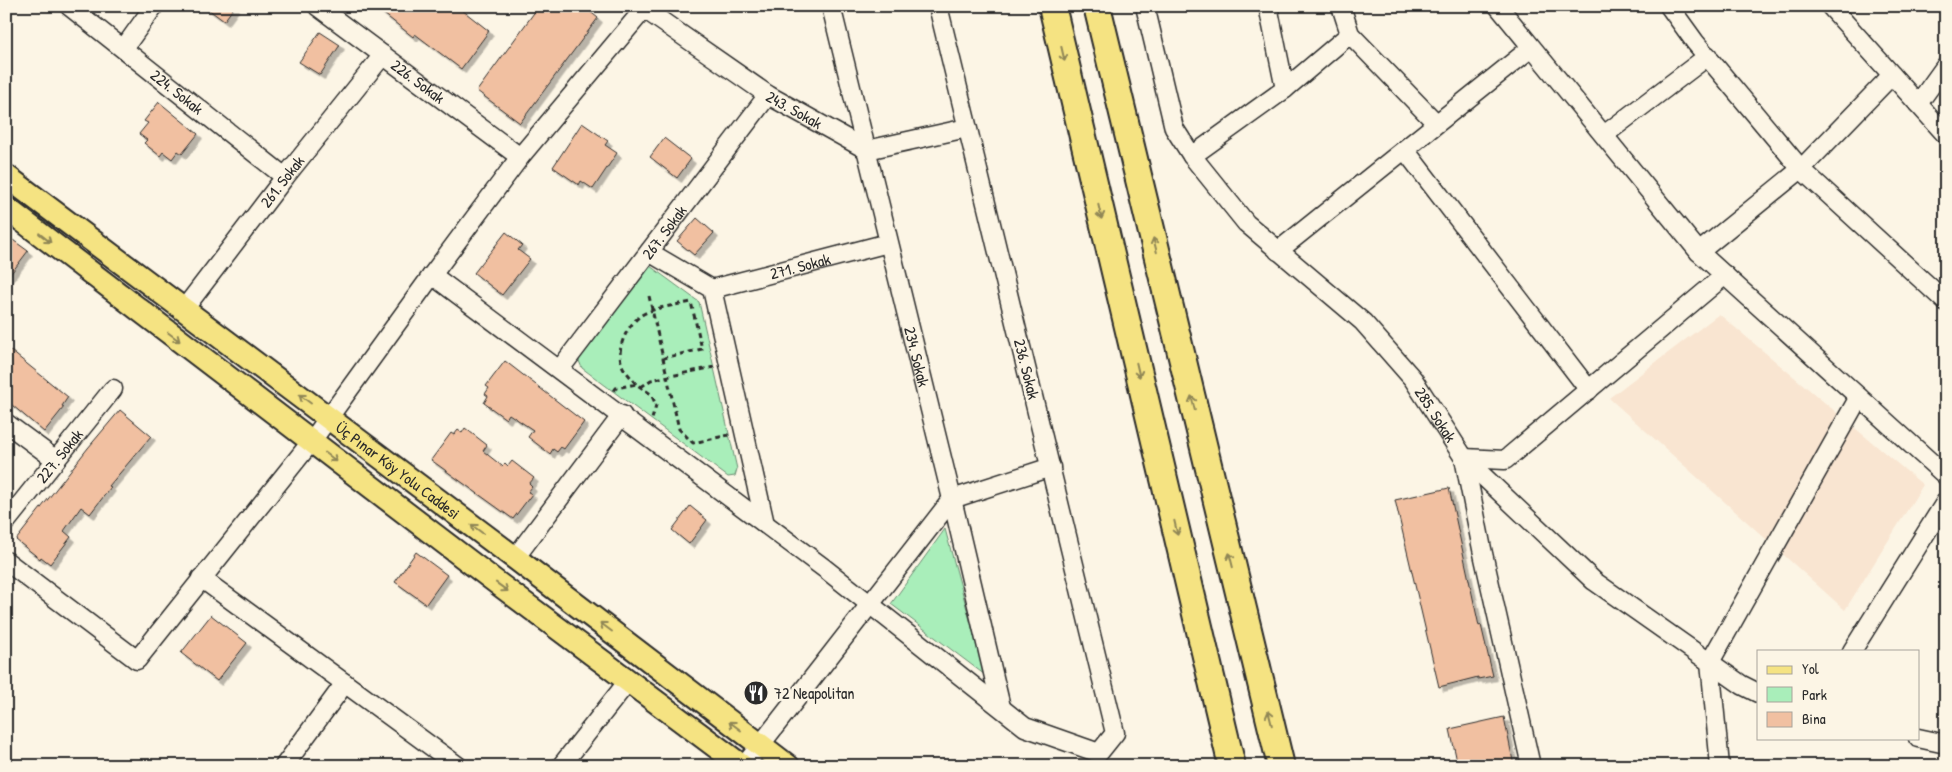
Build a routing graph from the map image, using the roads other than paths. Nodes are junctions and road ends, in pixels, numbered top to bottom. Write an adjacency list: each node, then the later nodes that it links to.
1 (69, 6): 16 (street, 224. Sokak)
2 (154, 6): 16 (street)
3 (317, 6): 18 (street, 226. Sokak)
4 (832, 6): 29 (street, 234. Sokak)
5 (938, 6): 26 (street, 236. Sokak)
6 (1052, 6): 80 (highway, one-way to 80)
7 (1097, 6): 81 (highway, one-way to 7)
8 (1145, 6): 31 (street, 285. Sokak)
9 (1268, 6): 22 (street)
10 (1341, 6): 15 (street)
11 (1498, 6): 17 (street)
12 (1669, 6): 19 (street)
13 (1830, 6): 21 (street)
14 (642, 7): 23 (street, 243. Sokak); 32 (street)
15 (1350, 34): 22 (street); 25 (street)
16 (124, 48): 35 (street, 224. Sokak)
17 (1531, 48): 25 (street); 27 (street)
18 (383, 55): 32 (street, 226. Sokak); 35 (street, 261. Sokak)
19 (1708, 56): 27 (street); 33 (street)
20 (1946, 65): 24 (street)
21 (1892, 75): 24 (street); 33 (street)
22 (1284, 89): 31 (street)
23 (768, 96): 29 (street, 243. Sokak); 39 (street, 267. Sokak)
24 (1918, 104): 28 (street)
25 (1436, 122): 30 (street)
26 (967, 128): 29 (street); 56 (street, 236. Sokak)
27 (1604, 135): 40 (street)
28 (1946, 135)
29 (866, 150): 37 (street, 234. Sokak)
30 (1405, 150): 38 (street); 48 (street)
31 (1192, 156): 38 (street, 285. Sokak)
32 (520, 157): 41 (street)
33 (1801, 169): 40 (street); 44 (street)
34 (6, 176): 45 (main road, Üç Pınar Köy Yolu Caddesi)
35 (285, 177): 45 (street, 261. Sokak)
36 (6, 208): 53 (main road, Üç Pınar Köy Yolu Caddesi, one-way to 53)
37 (888, 243): 43 (street, 271. Sokak); 58 (street, 234. Sokak)
38 (1278, 251): 54 (street, 285. Sokak)
39 (649, 252): 43 (street); 46 (street, 267. Sokak)
40 (1699, 252): 42 (street)
41 (432, 274): 46 (street); 51 (street)
42 (1725, 276): 48 (street); 49 (street)
43 (712, 289): 61 (street)
44 (1946, 302)
45 (184, 309): 51 (main road, Üç Pınar Köy Yolu Caddesi, one-way to 45)
46 (560, 368): 50 (street)
47 (113, 389): 55 (street, 227. Sokak)
48 (1589, 390): 54 (street)
49 (1859, 397): 57 (street); 67 (street)
50 (622, 415): 61 (street); 62 (street)
51 (328, 417): 53 (street); 62 (main road, Üç Pınar Köy Yolu Caddesi, one-way to 51)
52 (6, 423): 55 (street)
53 (311, 442): 64 (street); 68 (main road, Üç Pınar Köy Yolu Caddesi, one-way to 68)
54 (1464, 458): 67 (street, 285. Sokak); 82 (street)
55 (56, 460): 60 (street, 227. Sokak)
56 (1051, 467): 58 (street); 71 (street, 236. Sokak)
57 (1943, 469)
58 (952, 499): 65 (street); 71 (street, 234. Sokak)
59 (1946, 501): 66 (street)
60 (6, 522)
61 (766, 524): 65 (street)
62 (515, 558): 73 (main road, Üç Pınar Köy Yolu Caddesi, one-way to 62)
63 (6, 561): 64 (street)
64 (201, 578): 69 (street)
65 (871, 604): 71 (street); 73 (street)
66 (1853, 650)
67 (1710, 662): 70 (street, 285. Sokak); 83 (street)
68 (629, 680): 77 (street); 78 (main road, Üç Pınar Köy Yolu Caddesi)
69 (345, 683): 75 (street); 76 (street)
70 (1757, 692)
71 (1001, 708)
72 (1920, 738): 74 (street)
73 (760, 744): 78 (street); 79 (main road, Üç Pınar Köy Yolu Caddesi)
74 (1946, 744)
75 (284, 766)
76 (458, 766)
77 (562, 766)
78 (743, 766)
79 (788, 766)
80 (1232, 766)
81 (1281, 766)
82 (1531, 766)
83 (1720, 766)

